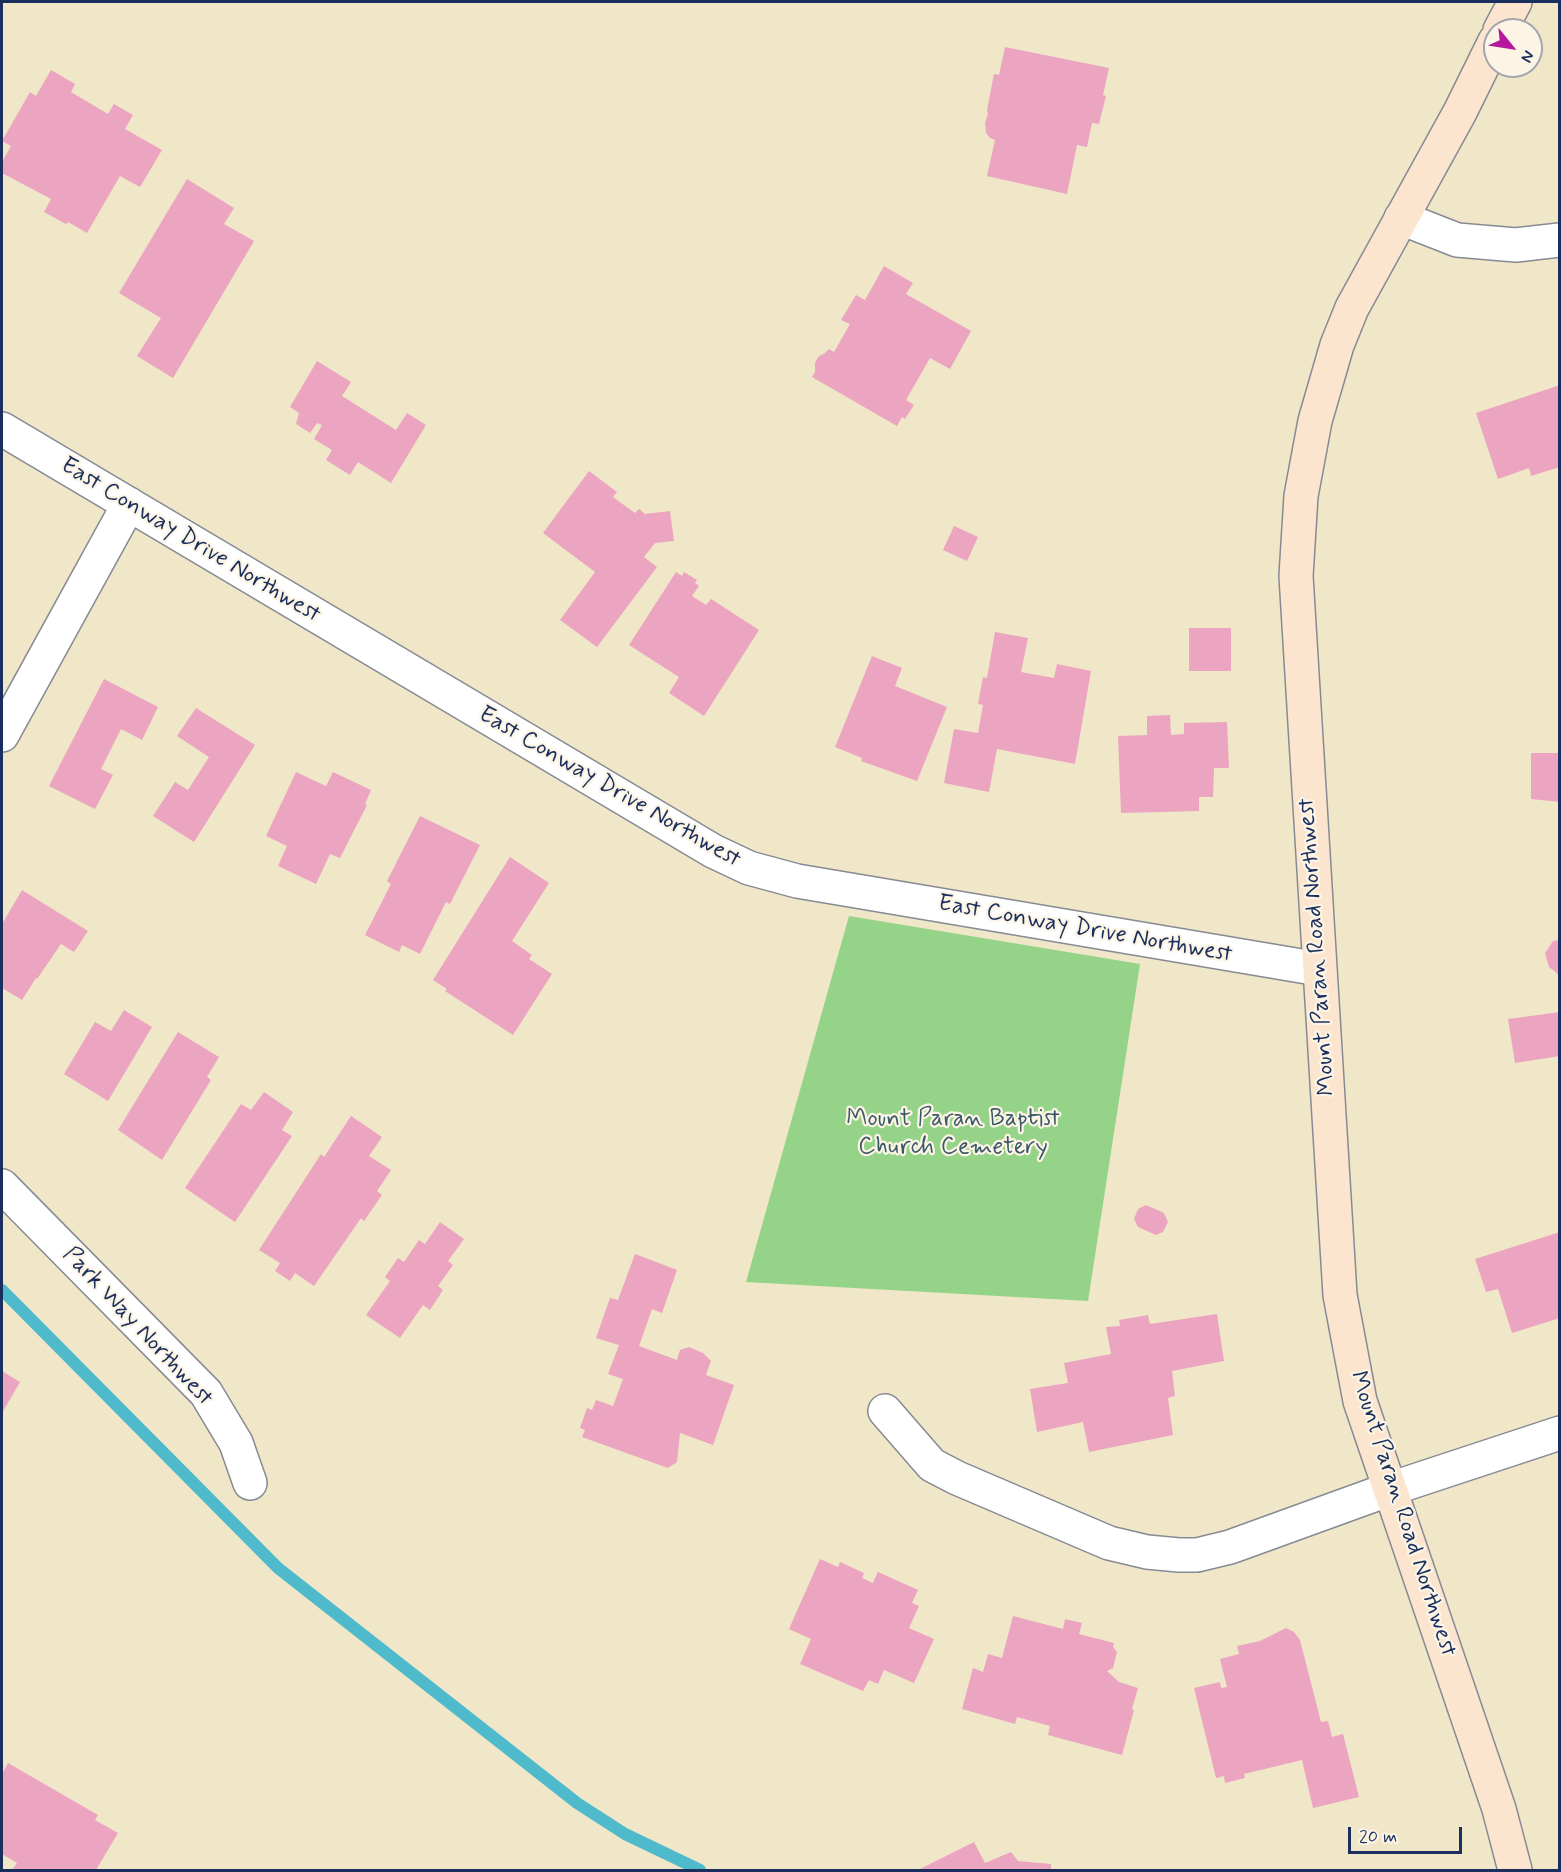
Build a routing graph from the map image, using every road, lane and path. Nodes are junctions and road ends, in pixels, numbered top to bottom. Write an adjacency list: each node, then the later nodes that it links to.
1 (1515, 2): 2 (main road)
2 (1506, 18)
3 (1483, 65): 4 (main road, Mount Paran Road Northwest)
4 (1401, 218): 5 (street); 9 (main road, Mount Paran Road Northwest)
5 (1560, 240)
6 (2, 429): 7 (street, East Conway Drive Northwest)
7 (129, 504): 8 (street); 9 (street, East Conway Drive Northwest)
8 (2, 735)
9 (1319, 969): 14 (main road, Mount Paran Road Northwest)
10 (2, 1186): 13 (street, Park Way Northwest)
11 (885, 1411): 14 (street)
12 (1560, 1433): 14 (street)
13 (250, 1483)
14 (1390, 1489): 15 (main road, Mount Paran Road Northwest)
15 (1515, 1870)

